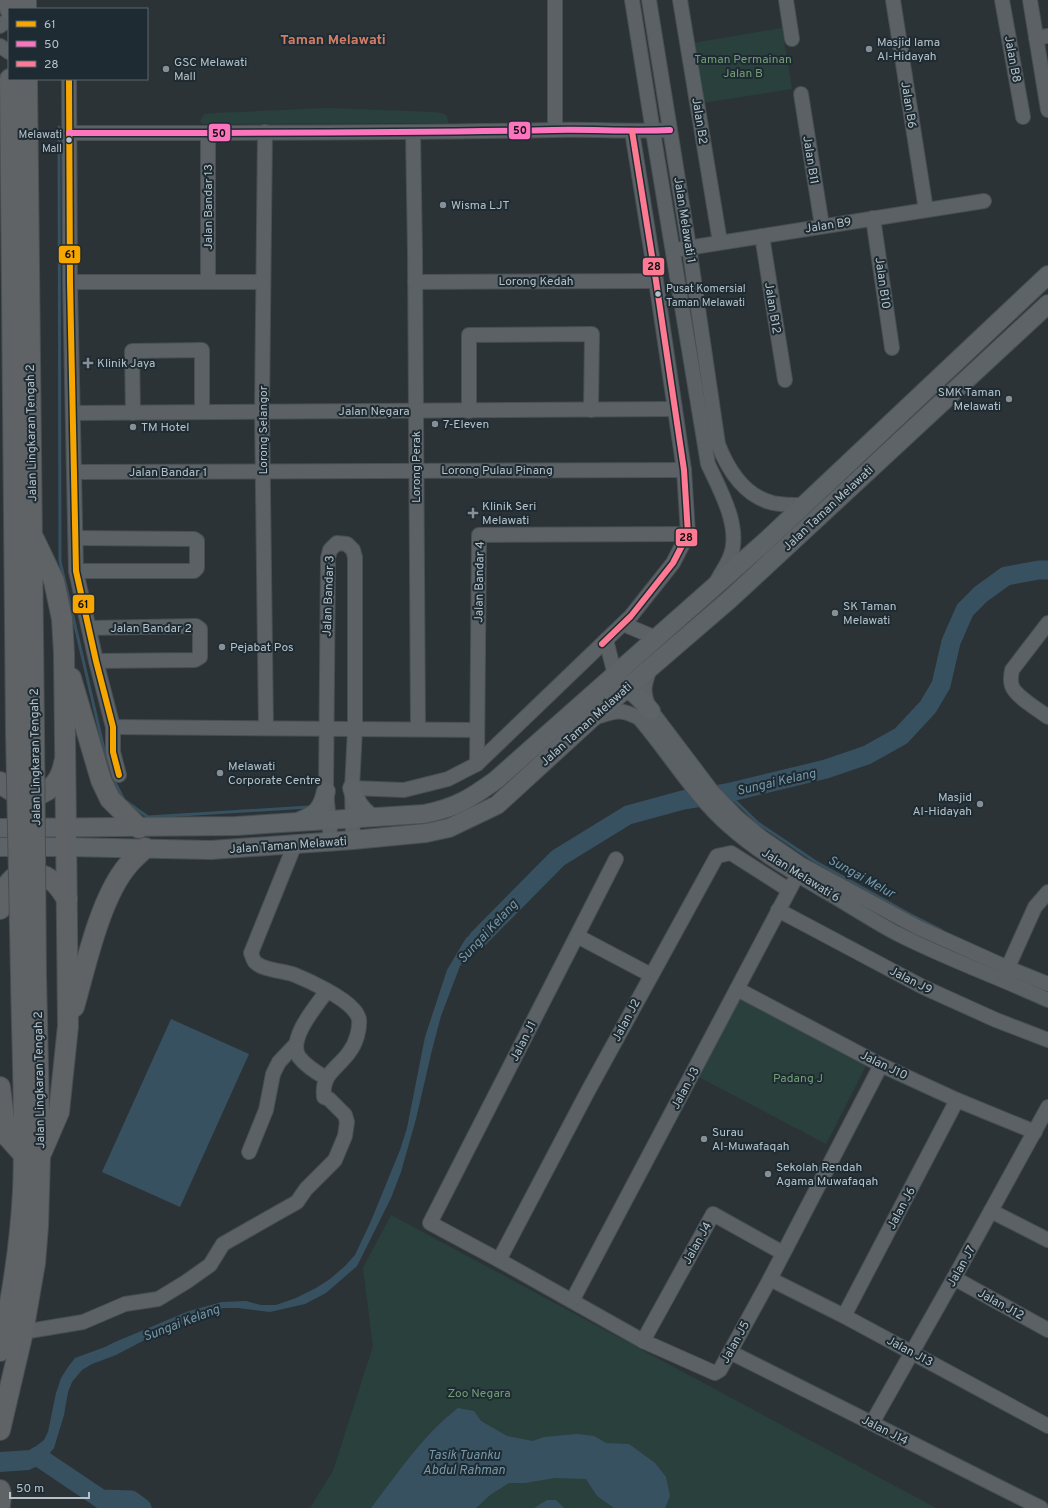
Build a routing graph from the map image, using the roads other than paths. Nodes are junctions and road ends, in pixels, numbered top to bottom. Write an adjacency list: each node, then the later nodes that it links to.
1 (555, 0): 19 (street)
2 (632, 0): 22 (street, Jalan Melawati 1)
3 (649, 0): 20 (street, Jalan Melawati 1)
4 (680, 0): 34 (street, Jalan B2)
5 (786, 0): 12 (street)
6 (893, 0): 29 (street, Jalan B6)
7 (1002, 0): 18 (street, Jalan B8)
8 (1030, 0): 11 (street)
9 (8, 20): 10 (street)
10 (0, 26)
11 (1042, 37): 17 (street)
12 (792, 39)
13 (10, 80): 45 (highway, Jalan Lingkaran Tengah 2)
14 (27, 80): 62 (highway, Jalan Lingkaran Tengah 2)
15 (69, 80): 25 (street)
16 (801, 94): 31 (street, Jalan B11)
17 (1048, 110)
18 (1023, 117)
19 (555, 130): 21 (street); 24 (street)
20 (670, 130): 22 (street); 35 (street, Jalan Melawati 1)
21 (632, 131): 22 (street); 33 (street)
22 (652, 131): 28 (street, Jalan Melawati 1)
23 (265, 132): 24 (street); 26 (street); 41 (street, Lorong Selangor)
24 (413, 132): 42 (street, Lorong Perak)
25 (69, 133): 26 (street); 39 (street)
26 (208, 133): 40 (street, Jalan Bandar 13)
27 (984, 201): 29 (street, Jalan B9)
28 (665, 210): 33 (street); 36 (street, Jalan Melawati 1)
29 (926, 210): 30 (street, Jalan B9)
30 (873, 218): 31 (street, Jalan B9); 44 (street, Jalan B10)
31 (822, 226): 32 (street, Jalan B9)
32 (762, 236): 34 (street, Jalan B9); 46 (street, Jalan B12)
33 (649, 238): 38 (street)
34 (720, 242): 35 (street, Jalan B9)
35 (689, 247): 36 (street, Jalan B9); 60 (street, Jalan Melawati 1)
36 (672, 250): 65 (street, Jalan Melawati 1)
37 (1048, 275): 60 (main road, Jalan Taman Melawati)
38 (656, 281): 42 (street, Lorong Kedah); 47 (street)
39 (70, 282): 40 (street); 54 (street)
40 (208, 282): 41 (street)
41 (263, 282): 53 (street, Lorong Selangor)
42 (415, 282): 50 (street, Lorong Perak)
43 (1048, 304): 73 (main road, Jalan Taman Melawati)
44 (892, 348)
45 (13, 354): 48 (highway); 84 (highway, Jalan Lingkaran Tengah 2)
46 (785, 380)
47 (675, 409): 49 (street, Jalan Negara); 56 (street)
48 (0, 410)
49 (591, 410): 51 (street, Jalan Negara); 51 (street)
50 (416, 411): 51 (street, Jalan Negara); 53 (street, Jalan Negara); 57 (street, Lorong Perak)
51 (470, 411)
52 (202, 412): 53 (street, Jalan Negara); 55 (street, Jalan Negara); 55 (street)
53 (262, 412): 59 (street, Lorong Selangor)
54 (74, 413): 55 (street, Jalan Negara); 58 (street)
55 (132, 413)
56 (684, 470): 57 (street, Lorong Pulau Pinang); 61 (street)
57 (416, 471): 59 (street, Lorong Pulau Pinang); 82 (street, Lorong Perak)
58 (74, 472): 59 (street, Jalan Bandar 1); 63 (street)
59 (263, 472): 79 (street, Lorong Selangor)
60 (804, 505): 65 (main road, Jalan Taman Melawati)
61 (688, 534): 67 (street); 83 (street, Jalan Bandar 4)
62 (32, 535): 71 (highway); 84 (highway, Jalan Lingkaran Tengah 2)
63 (76, 538): 64 (street); 64 (street)
64 (76, 571): 68 (street)
65 (713, 589): 69 (main road, Jalan Taman Melawati)
66 (1048, 623): 76 (street)
67 (623, 624): 69 (street); 70 (street)
68 (89, 628): 72 (street); 72 (street, Jalan Bandar 2)
69 (656, 638): 74 (main road, Jalan Taman Melawati)
70 (606, 640): 74 (street); 87 (street)
71 (64, 653): 85 (highway); 98 (highway)
72 (96, 661): 78 (street)
73 (650, 668): 74 (main road, Jalan Taman Melawati); 75 (street, Jalan Melawati 6)
74 (621, 681): 75 (main road); 77 (main road, Jalan Taman Melawati); 92 (main road, Jalan Taman Melawati)
75 (651, 711): 86 (street, Jalan Melawati 6)
76 (1048, 717)
77 (592, 718): 86 (street, Jalan Melawati 6); 100 (main road, Jalan Taman Melawati)
78 (113, 727): 79 (street); 88 (street)
79 (266, 728): 80 (street)
80 (326, 729): 81 (street); 81 (street, Jalan Bandar 3); 91 (street, Jalan Bandar 3)
81 (354, 729): 82 (street); 90 (street, Jalan Bandar 3)
82 (418, 729): 83 (street)
83 (477, 730): 87 (street, Jalan Bandar 4)
84 (25, 731): 129 (highway, Jalan Lingkaran Tengah 2, bridge)
85 (65, 757): 89 (highway); 99 (highway)
86 (678, 759): 96 (street, Jalan Melawati 6)
87 (477, 764): 90 (street)
88 (119, 775)
89 (0, 782)
90 (352, 788): 92 (main road); 93 (street, Jalan Bandar 3)
91 (326, 792): 94 (street, Jalan Bandar 3); 95 (main road)
92 (371, 817): 93 (main road, Jalan Taman Melawati)
93 (352, 819): 94 (main road, Jalan Taman Melawati); 100 (street, Jalan Bandar 3)
94 (330, 820): 95 (main road, Jalan Taman Melawati); 101 (street, Jalan Bandar 3)
95 (298, 822): 98 (main road, Jalan Taman Melawati)
96 (734, 823): 106 (street, Jalan Melawati 6); 113 (street, Jalan Melawati 6)
97 (0, 828): 99 (main road)
98 (139, 828): 99 (main road, Jalan Taman Melawati)
99 (66, 837): 103 (main road, Jalan Taman Melawati); 104 (main road, Jalan Taman Melawati); 109 (highway)
100 (353, 840): 101 (main road, Jalan Taman Melawati)
101 (331, 842): 102 (main road, Jalan Taman Melawati)
102 (295, 844): 104 (main road, Jalan Taman Melawati); 117 (street)
103 (0, 847)
104 (146, 848): 119 (highway)
105 (616, 859): 112 (street, Jalan J1)
106 (797, 875): 107 (street, Jalan J3); 113 (street, Jalan Melawati 6)
107 (789, 890): 111 (street, Jalan J3); 114 (street, Jalan J2)
108 (1048, 892): 113 (street)
109 (67, 899): 110 (highway); 119 (highway)
110 (0, 909)
111 (778, 910): 116 (street, Jalan J3); 120 (street, Jalan J9)
112 (577, 936): 114 (street); 131 (street, Jalan J1)
113 (1005, 974): 115 (street, Jalan Melawati 6); 118 (street, Jalan Melawati 6)
114 (651, 975): 134 (street, Jalan J2)
115 (1048, 984)
116 (737, 989): 122 (street, Jalan J10); 138 (street, Jalan J3)
117 (327, 991): 121 (street); 123 (street)
118 (1048, 1000)
119 (68, 1026): 129 (highway)
120 (1048, 1040)
121 (296, 1044): 123 (street); 128 (street)
122 (881, 1065): 125 (street, Jalan J10); 133 (street, Jalan J5)
123 (326, 1078): 141 (street)
124 (0, 1087): 129 (highway)
125 (957, 1100): 127 (street, Jalan J10); 139 (street, Jalan J6)
126 (1048, 1107): 127 (street, Jalan J7)
127 (1035, 1132): 130 (street, Jalan J7)
128 (249, 1152)
129 (32, 1156): 137 (highway, Jalan Lingkaran Tengah 2); 141 (highway, Jalan Lingkaran Tengah 2)
130 (991, 1211): 132 (street); 135 (street, Jalan J7)
131 (430, 1223): 134 (street, Jalan J5)
132 (1048, 1240)
133 (783, 1253): 136 (street, Jalan J5); 142 (street, Jalan J4)
134 (499, 1260): 138 (street, Jalan J5)
135 (954, 1278): 140 (street, Jalan J12); 145 (street, Jalan J7)
136 (770, 1279): 139 (street, Jalan J13); 144 (street, Jalan J5)
137 (7, 1283): 143 (highway, Jalan Lingkaran Tengah 2)
138 (572, 1301): 142 (street, Jalan J5)
139 (844, 1316): 145 (street, Jalan J13)
140 (1048, 1330)
141 (23, 1332): 148 (highway, Jalan Lingkaran Tengah 2)
142 (643, 1341): 144 (street, Jalan J5)
143 (0, 1351)
144 (730, 1352): 146 (street, Jalan J14)
145 (912, 1352): 146 (street, Jalan J7); 147 (street, Jalan J13)
146 (872, 1423): 149 (street, Jalan J14)
147 (1048, 1426)
148 (1, 1427)
149 (1041, 1508)

